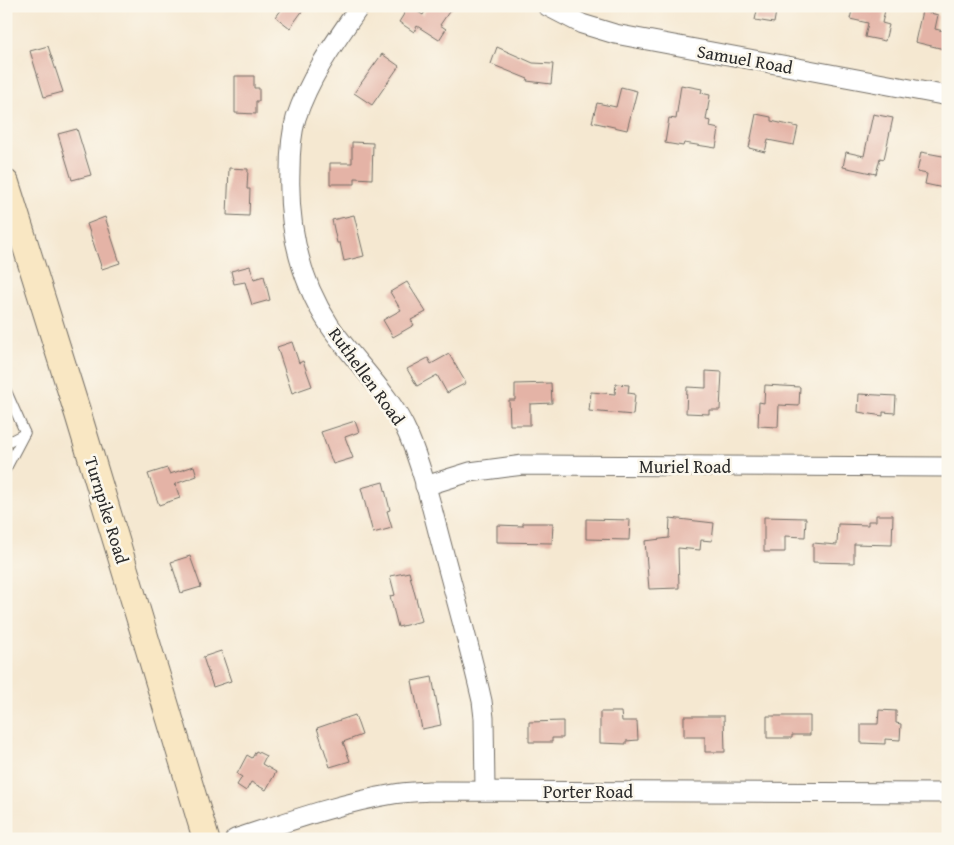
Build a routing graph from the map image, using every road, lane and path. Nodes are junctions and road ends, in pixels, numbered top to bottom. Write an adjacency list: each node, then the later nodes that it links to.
1 (360, 6): 10 (street, Ruthellen Road)
2 (547, 6): 3 (street, Samuel Road)
3 (948, 96)
4 (6, 183): 13 (main road, Turnpike Road)
5 (6, 390): 6 (lane)
6 (25, 433): 7 (lane); 9 (lane)
7 (6, 443)
8 (948, 467): 10 (street, Muriel Road)
9 (6, 469)
10 (425, 486): 11 (street, Ruthellen Road)
11 (485, 790): 12 (street, Porter Road); 14 (street, Porter Road)
12 (948, 794)
13 (206, 839)
14 (235, 839)

